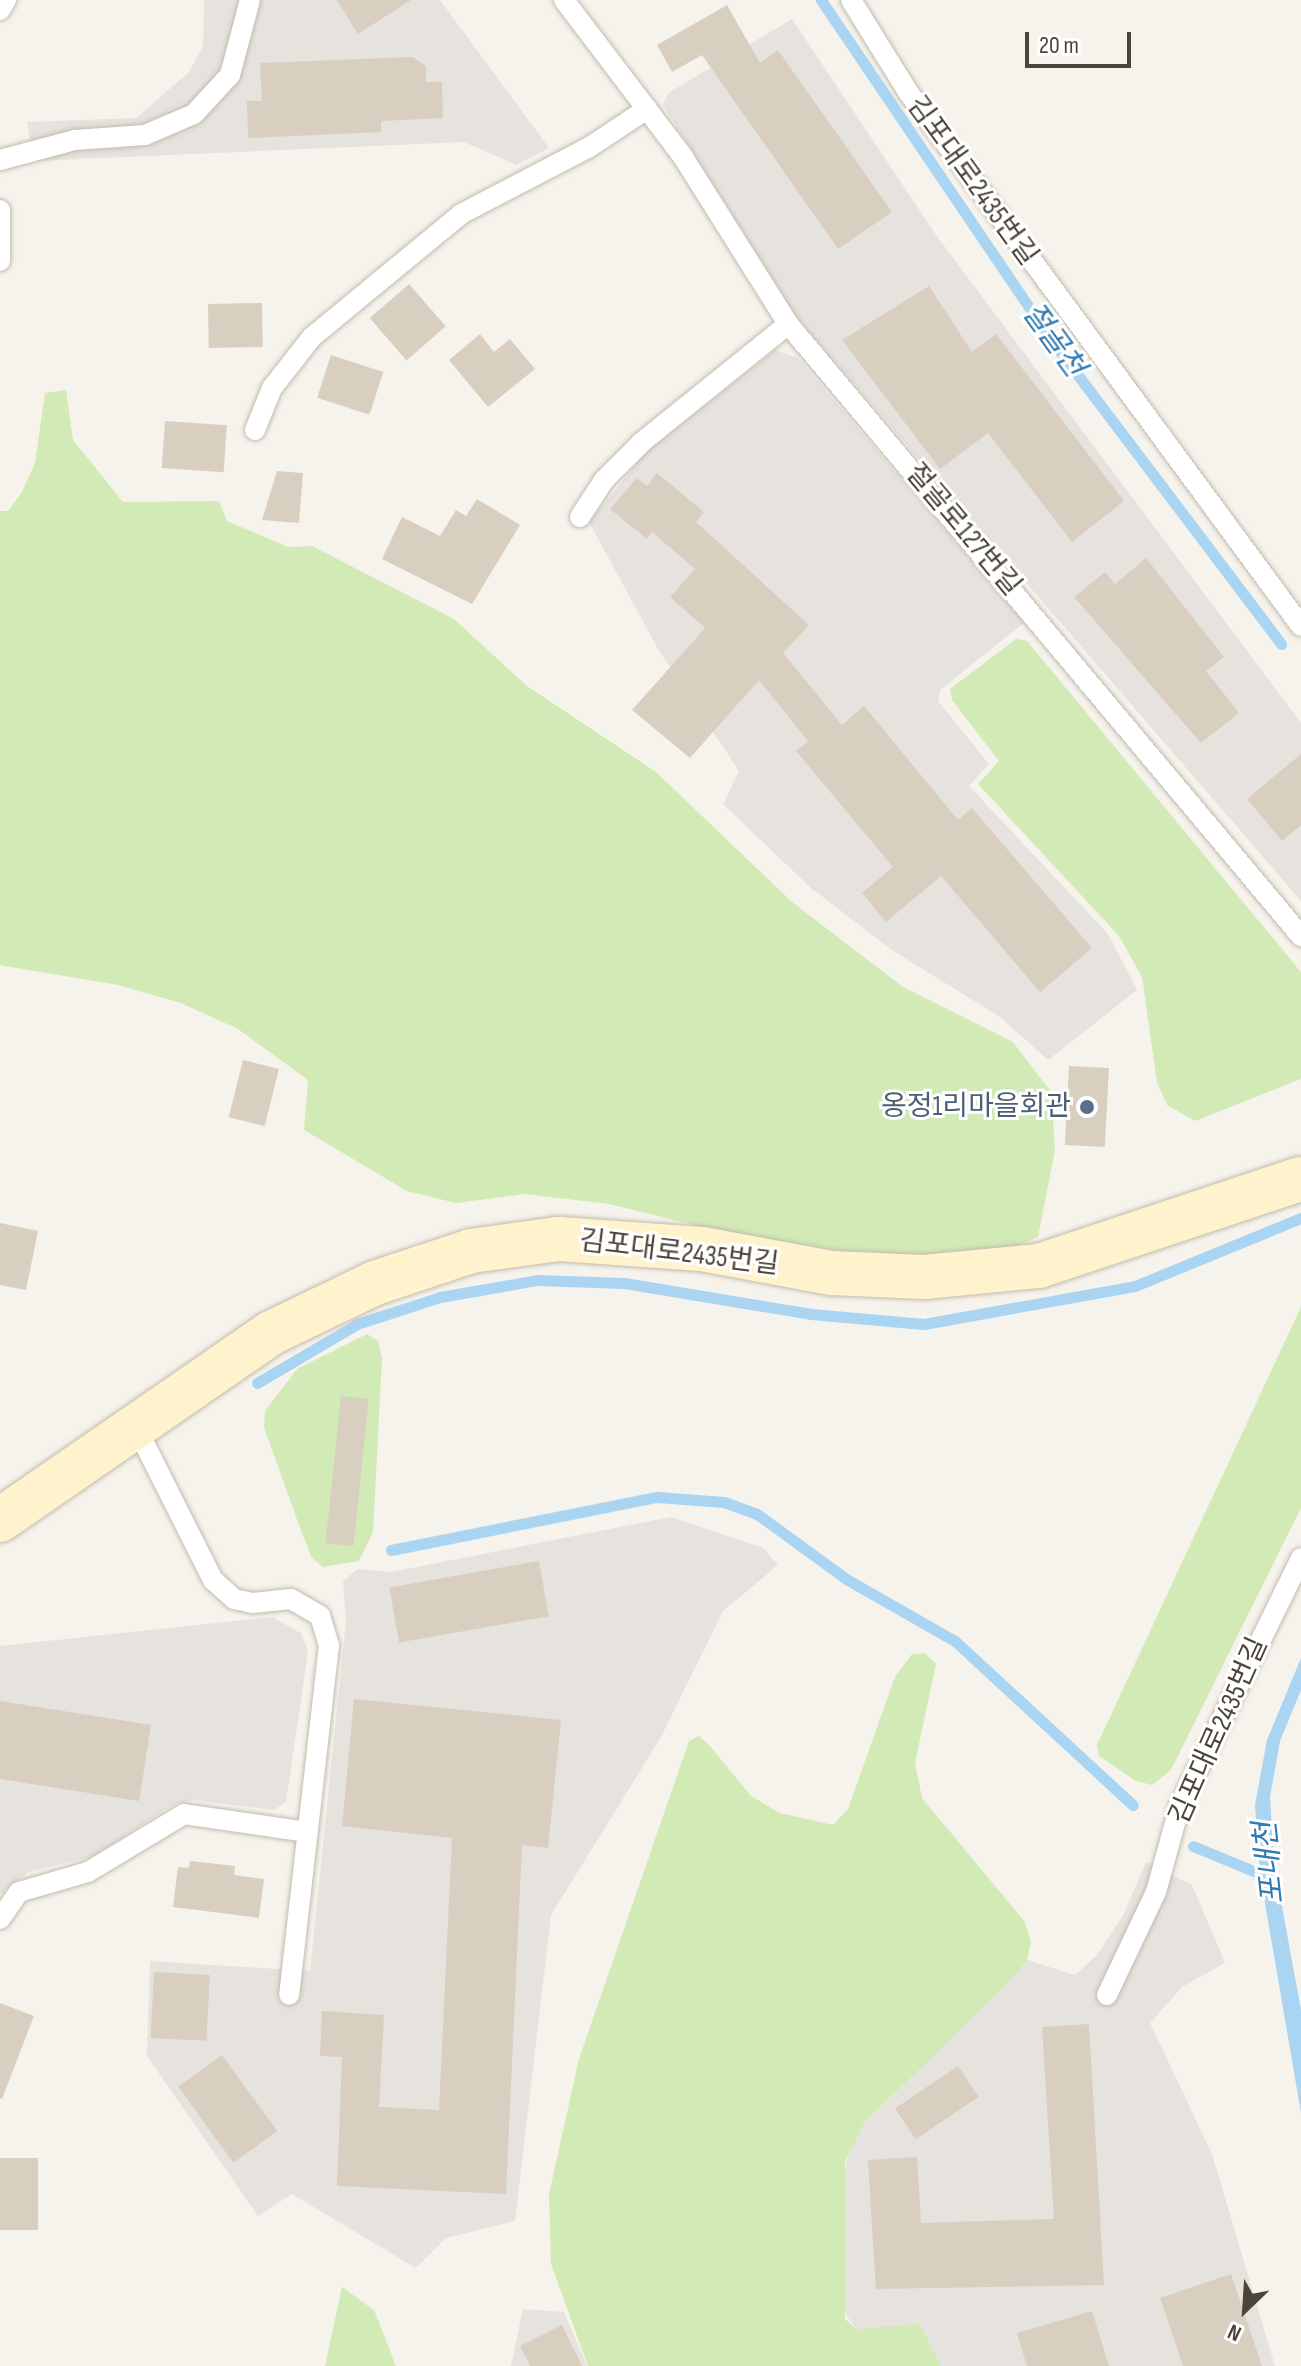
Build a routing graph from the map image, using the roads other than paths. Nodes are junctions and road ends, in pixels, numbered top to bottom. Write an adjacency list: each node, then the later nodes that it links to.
1 (6, 0): 5 (lane)
2 (250, 0): 7 (lane)
3 (564, 0): 6 (lane, 절골로127번길)
4 (851, 0): 13 (lane, 김포대로2435번길)
5 (0, 10)
6 (647, 109): 10 (lane, 절골로127번길); 11 (lane)
7 (0, 160)
8 (0, 210): 9 (lane)
9 (0, 261)
10 (788, 324): 12 (lane); 14 (lane, 절골로127번길)
11 (255, 430)
12 (580, 517)
13 (1301, 626)
14 (1301, 936)
15 (1301, 1179): 16 (street, 김포대로2435번길)
16 (135, 1425): 17 (street, 김포대로2435번길); 19 (lane)
17 (0, 1520)
18 (1301, 1558): 22 (lane, 김포대로2435번길)
19 (308, 1832): 20 (lane); 21 (lane)
20 (0, 1919)
21 (289, 1995)
22 (1107, 1995)

